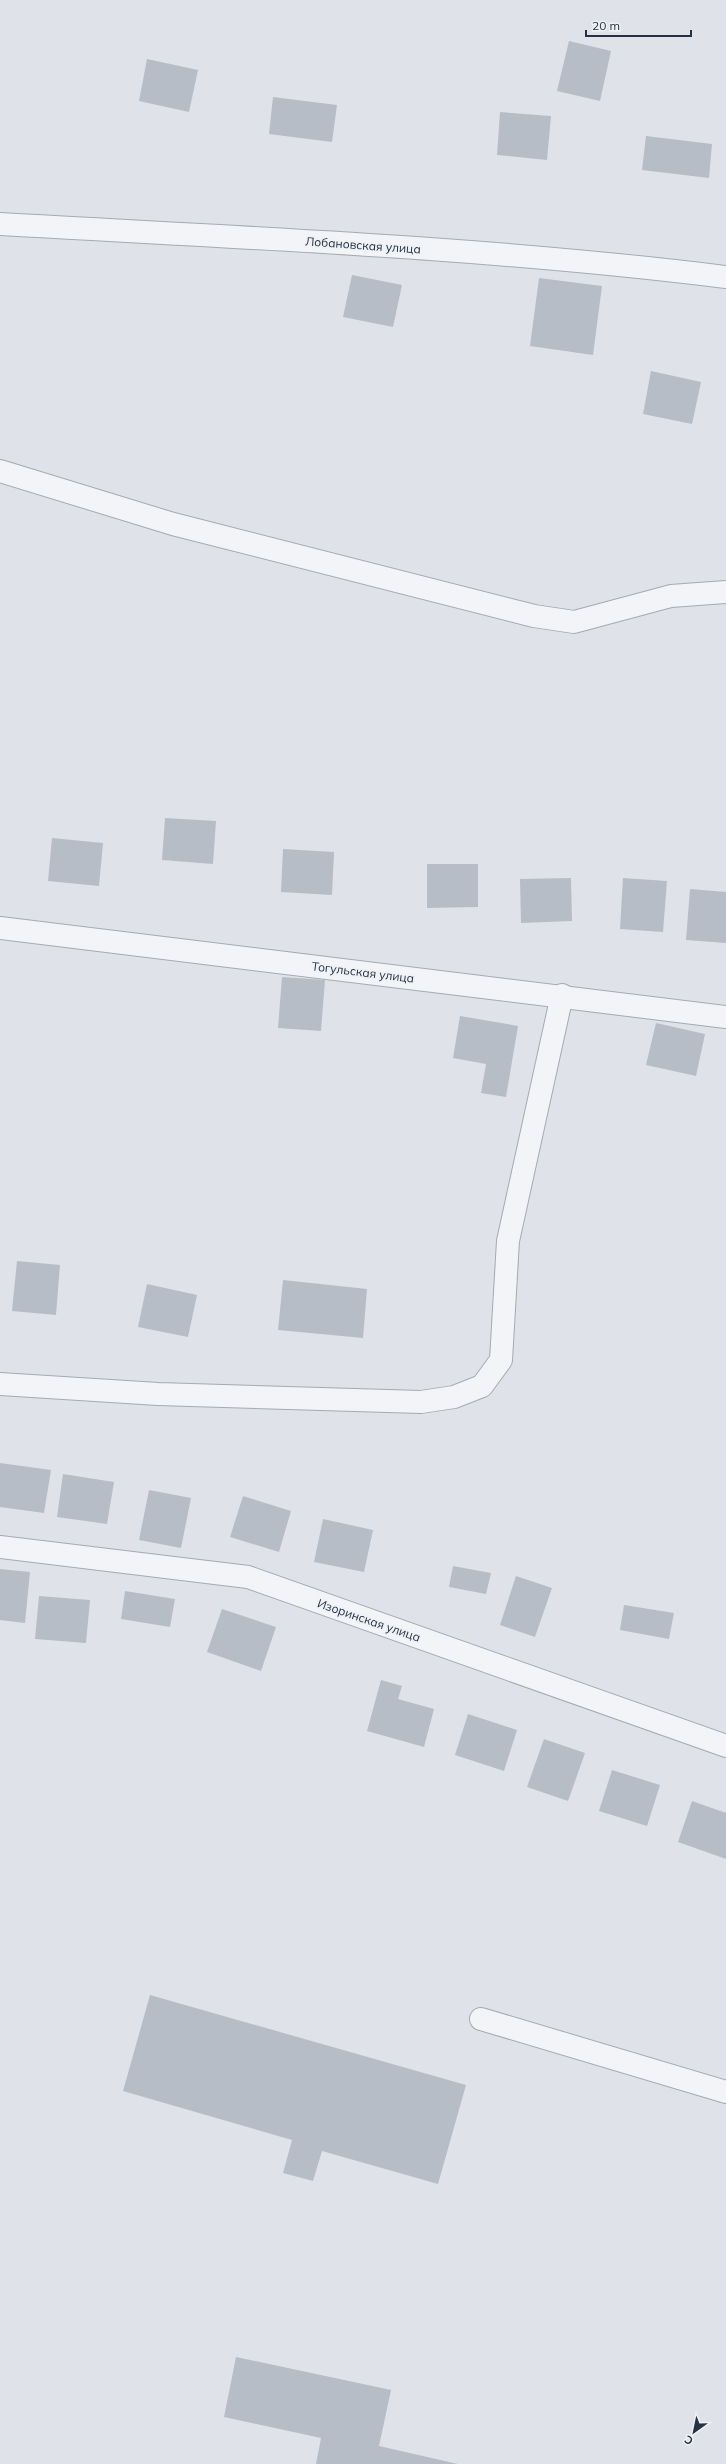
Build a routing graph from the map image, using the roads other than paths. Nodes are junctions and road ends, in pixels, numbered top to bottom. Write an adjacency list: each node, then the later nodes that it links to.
1 (0, 224): 2 (street, Лобановская улица)
2 (726, 276)
3 (0, 471): 4 (street)
4 (726, 592)
5 (0, 928): 6 (street, Тогульская улица)
6 (562, 996): 7 (street, Тогульская улица); 8 (street)
7 (726, 1017)
8 (0, 1384)
9 (0, 1547): 10 (street, Изоринская улица)
10 (726, 1746)
11 (481, 2019): 12 (street)
12 (726, 2092)

